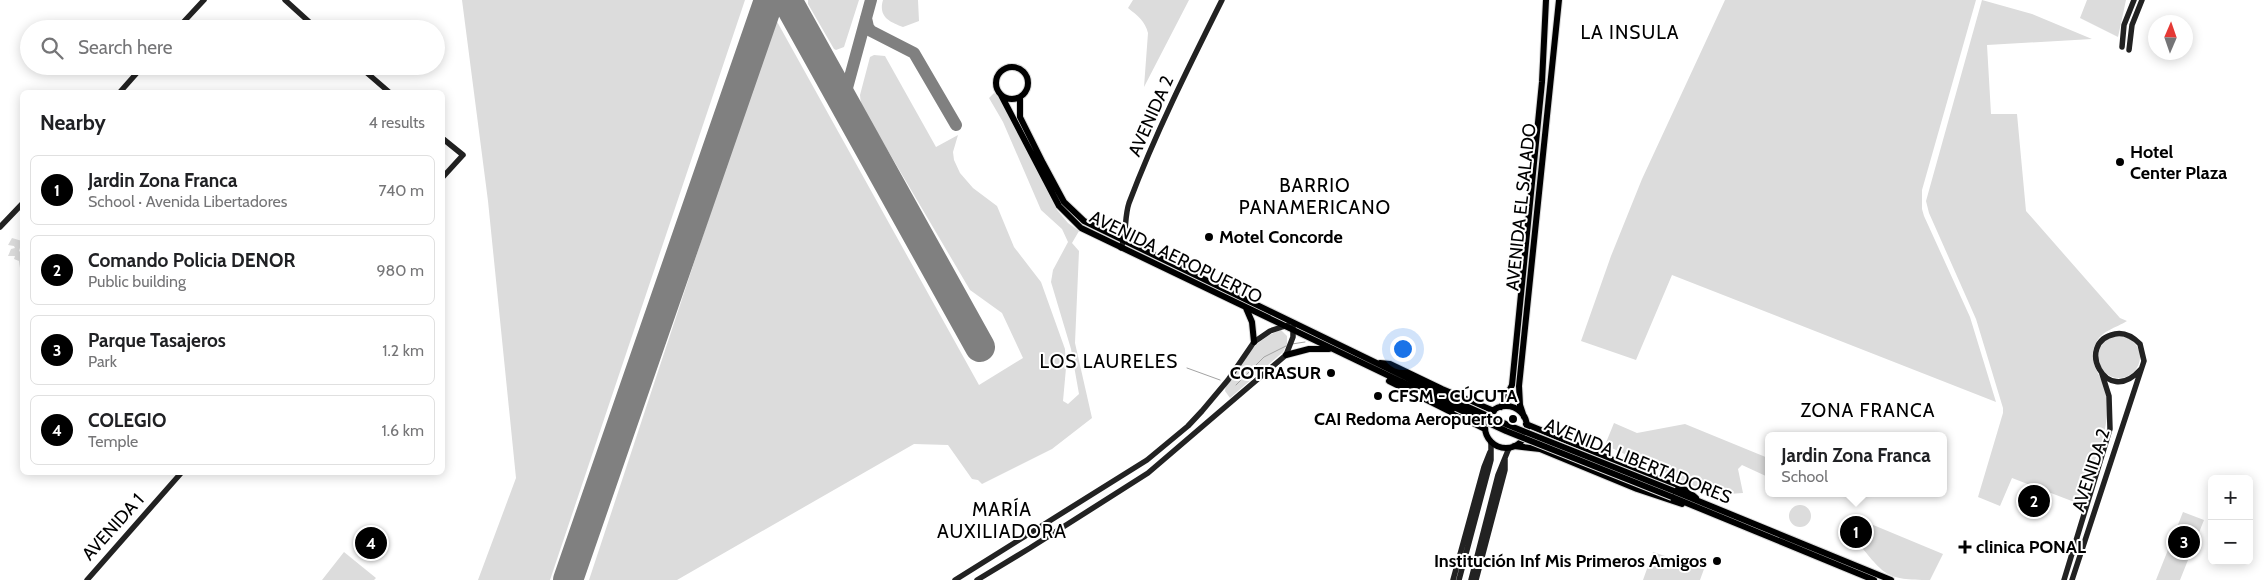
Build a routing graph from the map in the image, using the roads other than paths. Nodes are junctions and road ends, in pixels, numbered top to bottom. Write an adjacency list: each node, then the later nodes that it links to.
1 (204, 0): 8 (street)
2 (285, 0): 9 (street)
3 (1222, 0): 22 (street, AVENIDA 2)
4 (1546, 0): 33 (main road, AVENIDA EL SALADO)
5 (1558, 0): 35 (main road, AVENIDA EL SALADO)
6 (2134, 0): 10 (street)
7 (2142, 0): 11 (street)
8 (185, 20)
9 (307, 20)
10 (2122, 47)
11 (2129, 50)
12 (135, 75): 14 (street)
13 (369, 75): 15 (street)
14 (122, 90)
15 (386, 90)
16 (1001, 95): 17 (main road); 17 (main road); 22 (main road, AVENIDA AEROPUERTO)
17 (1020, 98): 22 (main road, AVENIDA AEROPUERTO)
18 (445, 140): 19 (street)
19 (445, 175)
20 (20, 206): 21 (street)
21 (0, 228)
22 (1122, 245): 23 (main road, AVENIDA AEROPUERTO); 24 (main road, AVENIDA AEROPUERTO)
23 (1246, 308): 25 (main road, AVENIDA AEROPUERTO); 27 (main road)
24 (1293, 323): 25 (street); 26 (street); 30 (main road, AVENIDA AEROPUERTO)
25 (1284, 326): 26 (main road, AVENIDA AEROPUERTO); 27 (street)
26 (1293, 333): 28 (main road, AVENIDA AEROPUERTO); 29 (street)
27 (1254, 342): 46 (street)
28 (1333, 349): 29 (main road); 30 (main road, AVENIDA AEROPUERTO)
29 (1287, 352): 47 (street)
30 (1374, 365): 34 (main road); 36 (main road); 42 (main road, AVENIDA LIBERTADORES, bridge)
31 (2140, 370): 32 (street); 32 (street); 55 (street, AVENIDA 2)
32 (2102, 374): 54 (street, AVENIDA 2)
33 (1502, 407): 34 (main road); 35 (main road)
34 (1494, 411): 36 (main road)
35 (1525, 420): 38 (main road); 43 (main road)
36 (1485, 429): 37 (main road)
37 (1491, 442): 38 (main road); 39 (street)
38 (1512, 447): 40 (street); 44 (main road)
39 (1491, 450): 48 (street); 49 (street)
40 (1506, 455): 50 (street); 51 (street)
41 (179, 475): 45 (street, AVENIDA 1)
42 (1673, 494): 43 (main road, AVENIDA LIBERTADORES); 44 (main road, AVENIDA LIBERTADORES)
43 (1698, 501): 53 (main road, AVENIDA LIBERTADORES)
44 (1700, 509): 52 (main road, AVENIDA LIBERTADORES)
45 (87, 580)
46 (955, 580)
47 (977, 580)
48 (1453, 580)
49 (1459, 580)
50 (1470, 580)
51 (1476, 580)
52 (1874, 580)
53 (1891, 580)
54 (2064, 580)
55 (2072, 580)

